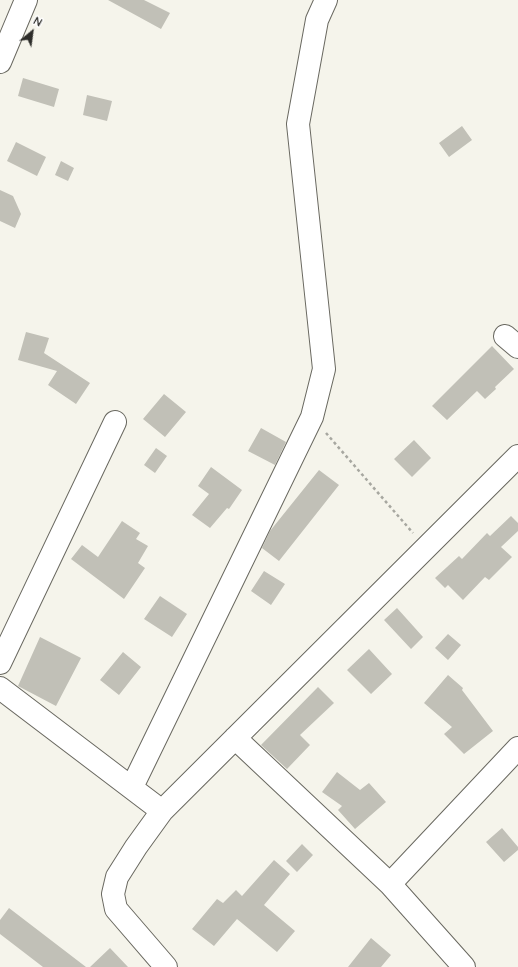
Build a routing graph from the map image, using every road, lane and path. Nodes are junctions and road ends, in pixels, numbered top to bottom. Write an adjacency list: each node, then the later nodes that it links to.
1 (326, 0): 4 (street)
2 (22, 1): 3 (street)
3 (0, 62)
4 (312, 417): 7 (path); 12 (street)
5 (115, 422): 8 (street)
6 (518, 456): 7 (street)
7 (425, 547): 10 (street)
8 (0, 663)
9 (0, 688): 12 (street)
10 (235, 738): 13 (street); 14 (street)
11 (518, 748): 14 (street)
12 (132, 787): 13 (street)
13 (162, 811): 15 (street)
14 (390, 884): 16 (street)
15 (166, 967)
16 (464, 967)

